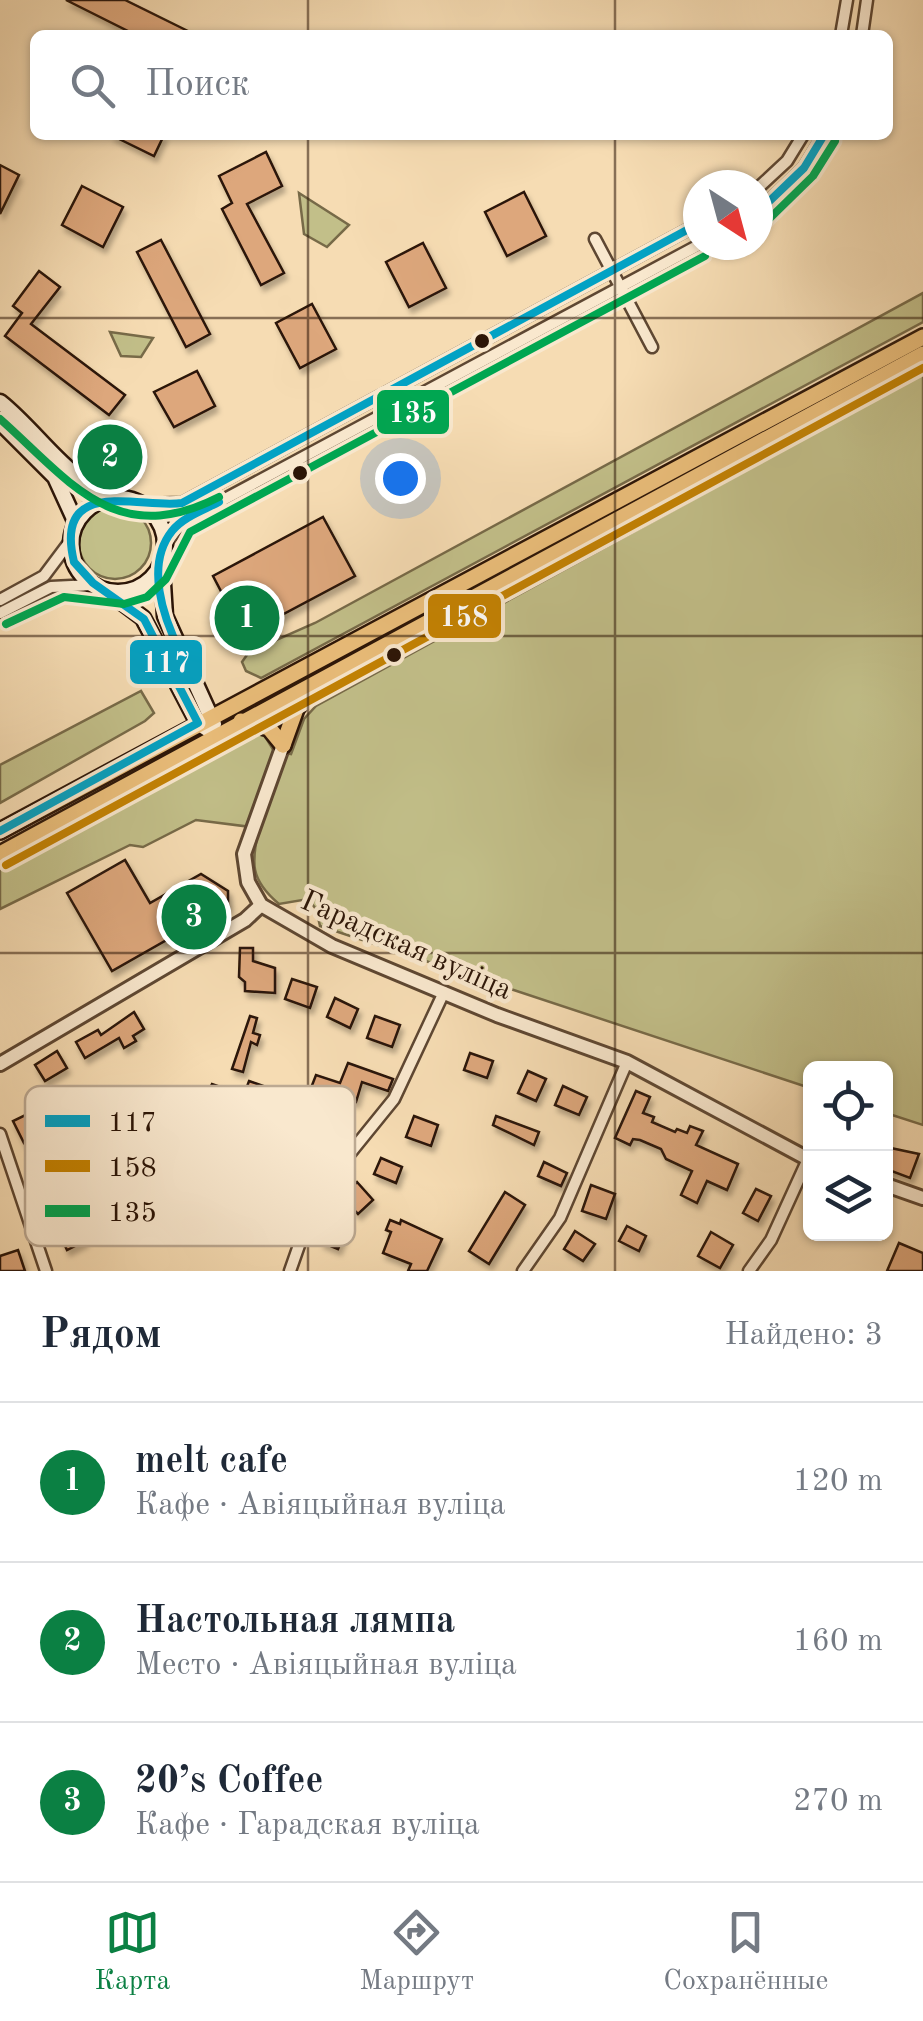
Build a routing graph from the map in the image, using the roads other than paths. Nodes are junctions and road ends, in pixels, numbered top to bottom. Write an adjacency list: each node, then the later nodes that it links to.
1 (847, 0): 3 (street)
2 (868, 0): 4 (street)
3 (841, 30)
4 (863, 30)
5 (800, 140): 7 (street)
6 (821, 140): 8 (street)
7 (773, 174)
8 (773, 198)
9 (683, 232): 12 (street)
10 (595, 238): 12 (street)
11 (683, 253): 13 (street)
12 (612, 271): 13 (street); 20 (street)
13 (620, 287): 15 (street); 23 (street)
14 (923, 337): 29 (main road)
15 (652, 347)
16 (923, 354): 28 (main road)
17 (0, 402): 19 (main road)
18 (0, 422): 21 (main road)
19 (115, 498): 20 (main road); 21 (main road)
20 (142, 504): 23 (main road)
21 (76, 523): 22 (main road)
22 (71, 540): 25 (main road); 26 (street)
23 (165, 544): 24 (main road)
24 (163, 562): 25 (main road); 29 (main road)
25 (99, 588): 27 (street); 31 (main road)
26 (0, 600)
27 (0, 613)
28 (320, 681): 30 (main road); 33 (main road)
29 (213, 714): 31 (main road); 32 (main road)
30 (242, 722): 32 (main road); 33 (main road)
31 (198, 723): 32 (main road); 34 (main road)
32 (216, 735): 35 (main road)
33 (282, 745): 36 (street)
34 (0, 832)
35 (0, 854)
36 (261, 905): 37 (street, Гарадская вуліца); 39 (street, Гарадская вуліца)
37 (444, 992): 38 (street, Гарадская вуліца); 41 (street)
38 (626, 1062): 42 (street, Гарадская вуліца); 51 (street)
39 (0, 1064)
40 (0, 1134): 46 (street)
41 (355, 1146)
42 (803, 1157)
43 (803, 1173): 52 (street)
44 (893, 1187): 45 (street)
45 (923, 1198)
46 (25, 1208)
47 (38, 1246): 49 (street)
48 (298, 1246): 50 (street)
49 (46, 1271)
50 (290, 1271)
51 (523, 1271)
52 (749, 1271)

